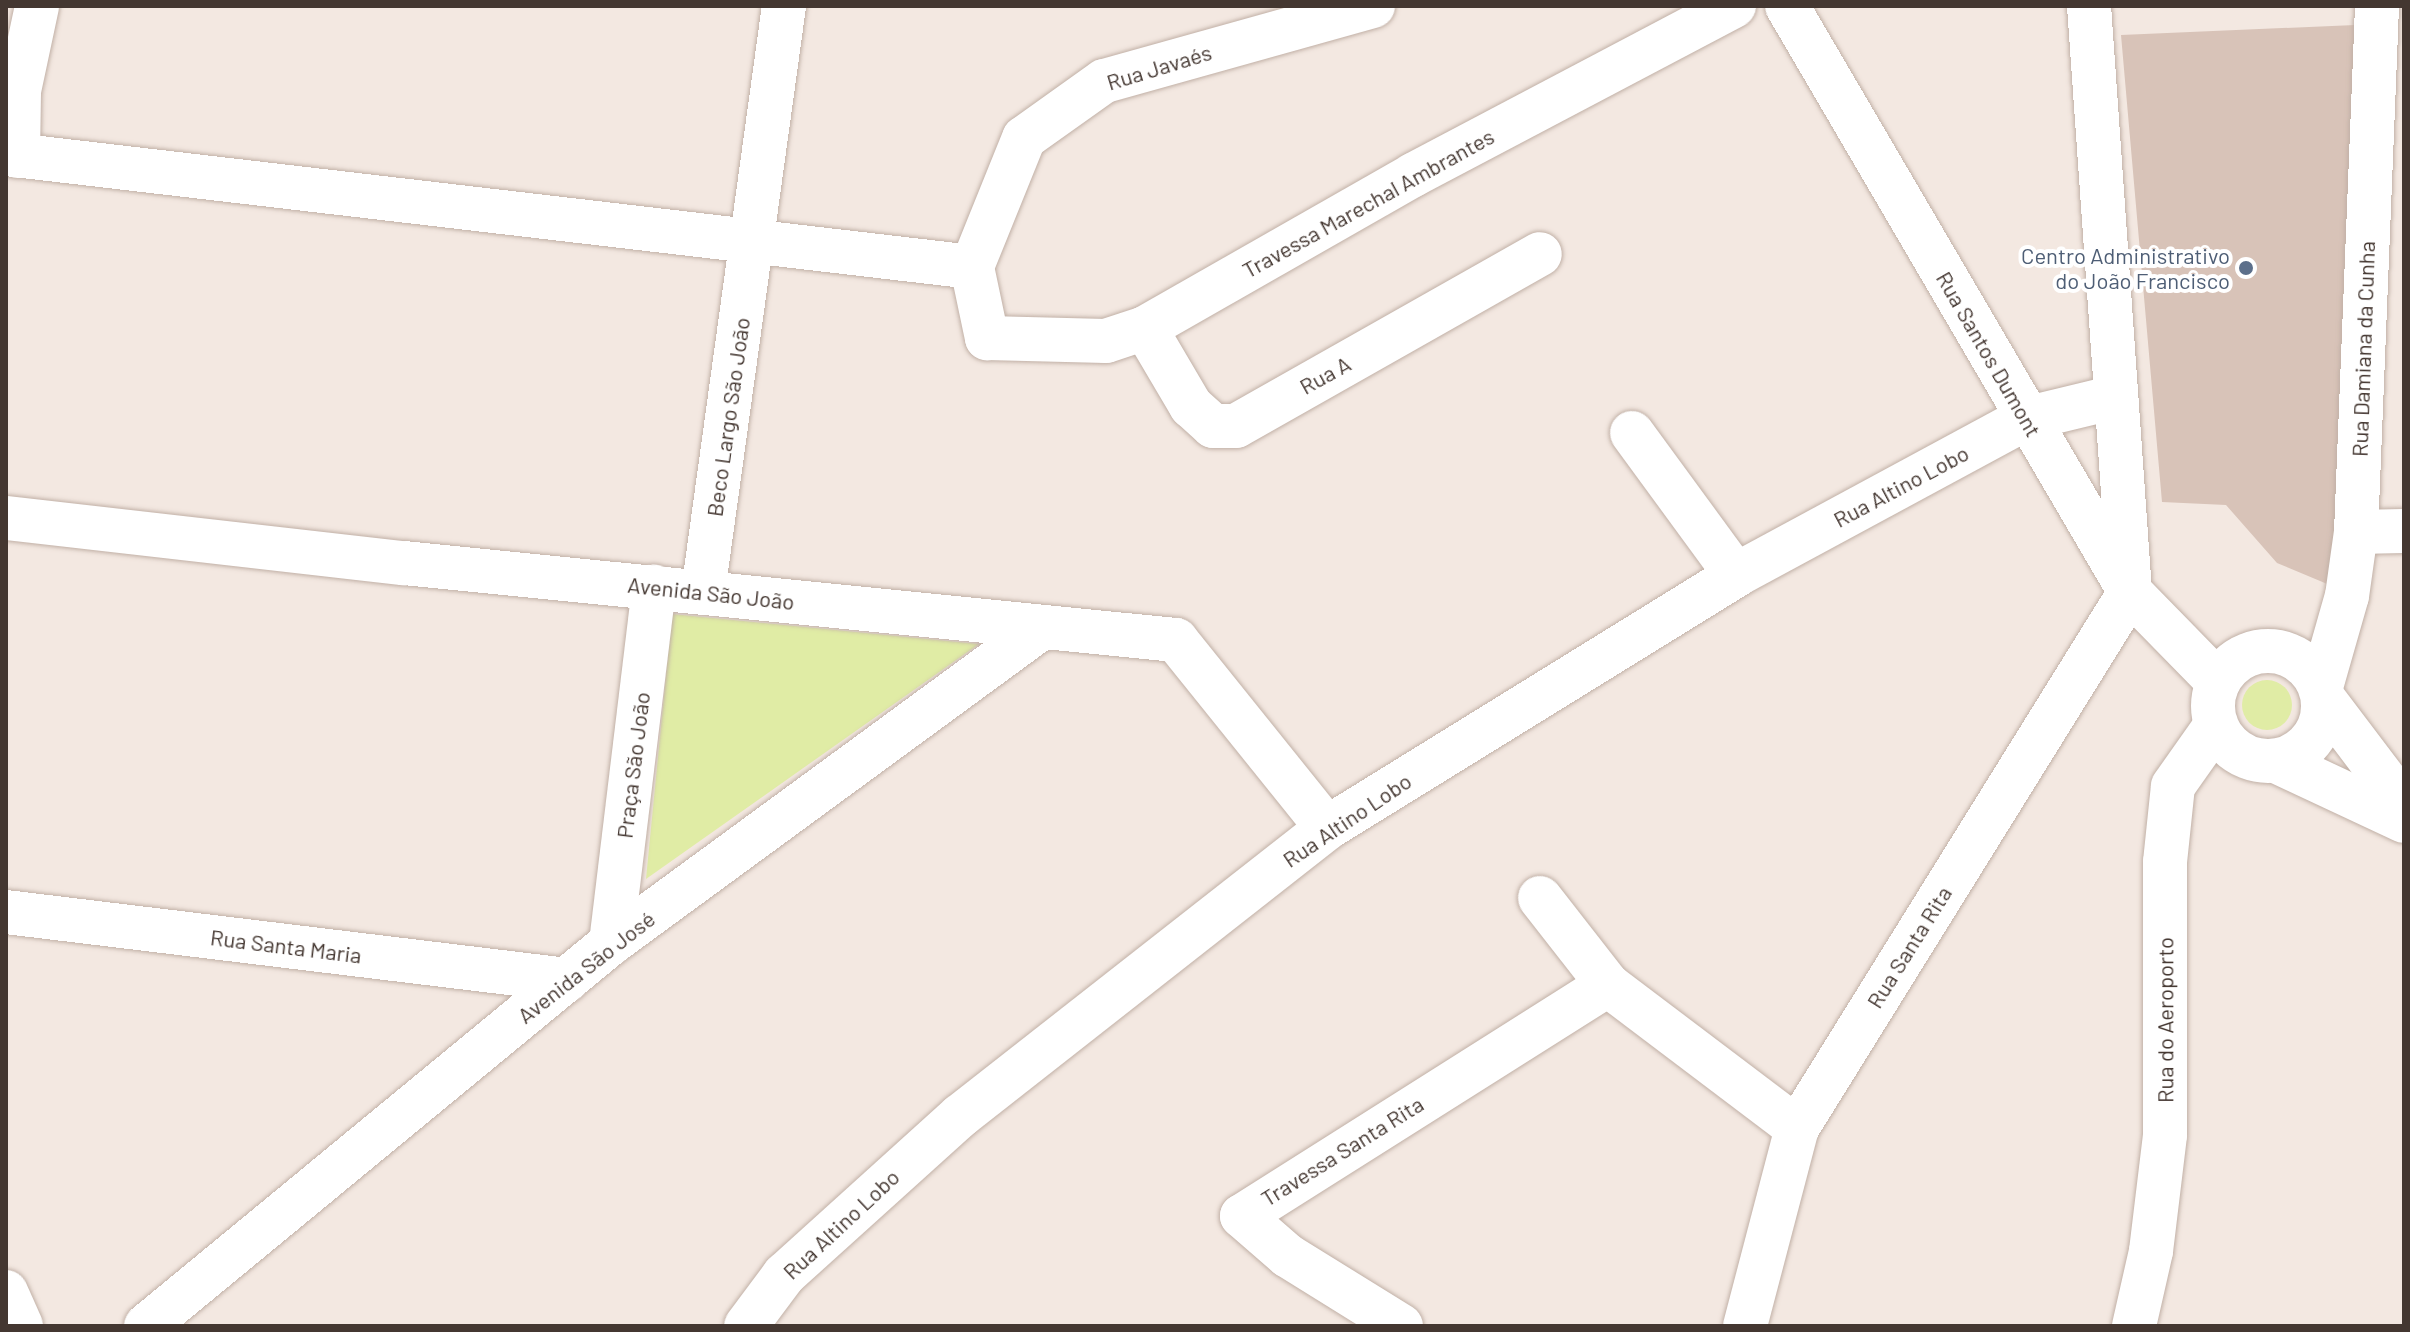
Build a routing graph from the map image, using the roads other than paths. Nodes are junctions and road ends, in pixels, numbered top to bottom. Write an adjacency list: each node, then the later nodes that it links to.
1 (37, 6): 9 (street)
2 (784, 6): 10 (street, Beco Largo São João)
3 (1373, 6): 8 (street, Rua Javaés)
4 (1734, 6): 13 (street, Travessa Marechal Ambrantes)
5 (1787, 6): 15 (street, Rua Santos Dumont)
6 (2089, 6): 14 (street)
7 (2377, 6): 19 (street, Rua Damiana da Cunha)
8 (1281, 18): 12 (street, Rua Javaés)
9 (12, 155): 10 (street)
10 (753, 242): 12 (street); 22 (street, Beco Largo São João)
11 (1540, 254): 13 (street, Rua A)
12 (972, 267): 13 (street, Travessa Marechal Ambrantes)
13 (1145, 328)
14 (2115, 397): 15 (street, Rua Altino Lobo); 23 (street)
15 (2025, 419): 20 (street, Rua Altino Lobo); 23 (street, Rua Santos Dumont)
16 (1632, 433): 20 (street)
17 (6, 518): 21 (street, Avenida São João)
18 (2404, 531): 19 (street)
19 (2356, 532): 26 (street, Rua Damiana da Cunha)
20 (1736, 575): 31 (street, Rua Altino Lobo)
21 (654, 587): 22 (street, Avenida São João); 34 (street, Praça São João)
22 (703, 592): 24 (street, Avenida São João)
23 (2130, 592): 25 (street, Rua Santos Dumont); 37 (street, Rua Santa Rita)
24 (1041, 628): 31 (street, Avenida São João); 34 (street, Avenida São José)
25 (2218, 682): 26 (street); 27 (street)
26 (2322, 693): 28 (street); 29 (street)
27 (2216, 725): 28 (street); 44 (street, Rua do Aeroporto)
28 (2276, 761): 30 (street)
29 (2404, 805)
30 (2404, 821)
31 (1327, 828): 41 (street, Rua Altino Lobo)
32 (1540, 898): 36 (street)
33 (6, 912): 35 (street, Rua Santa Maria)
34 (611, 943): 35 (street, Avenida São José)
35 (567, 980): 40 (street, Avenida São José)
36 (1608, 985): 37 (street); 42 (street, Travessa Santa Rita)
37 (1797, 1128): 43 (street, Rua Santa Rita)
38 (6, 1292): 39 (street)
39 (21, 1326)
40 (146, 1326)
41 (746, 1326)
42 (1401, 1326)
43 (1745, 1326)
44 (2134, 1326)

